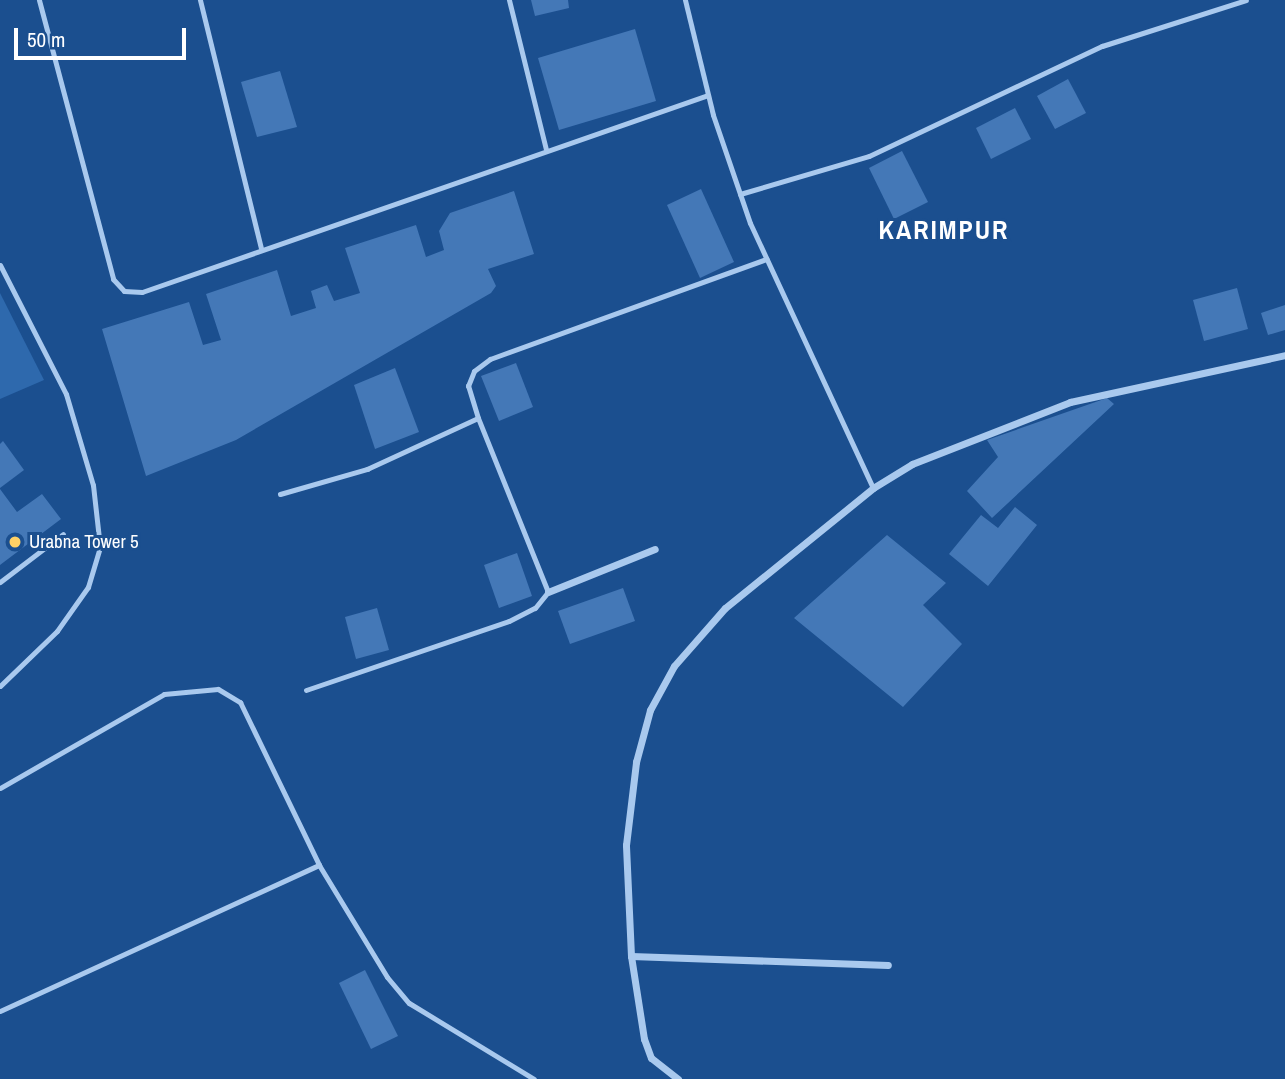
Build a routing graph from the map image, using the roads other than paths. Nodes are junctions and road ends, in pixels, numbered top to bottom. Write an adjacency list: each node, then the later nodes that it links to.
1 (39, 0): 9 (lane)
2 (200, 0): 9 (lane)
3 (509, 0): 7 (lane)
4 (685, 0): 6 (lane)
5 (1245, 0): 8 (lane)
6 (708, 95): 7 (lane); 8 (lane)
7 (546, 150): 9 (lane)
8 (740, 194): 10 (lane)
9 (261, 248)
10 (767, 259): 13 (lane); 14 (lane)
11 (0, 265): 20 (lane)
12 (1285, 355): 14 (street)
13 (478, 418): 15 (lane); 19 (lane)
14 (873, 488): 24 (street)
15 (280, 494)
16 (63, 534): 18 (lane)
17 (655, 549): 19 (street)
18 (0, 582)
19 (548, 592): 21 (lane)
20 (0, 686)
21 (306, 691)
22 (0, 788): 23 (lane)
23 (320, 865): 26 (lane); 27 (lane)
24 (631, 956): 25 (street); 28 (street)
25 (888, 965)
26 (0, 1011)
27 (536, 1078)
28 (678, 1079)

